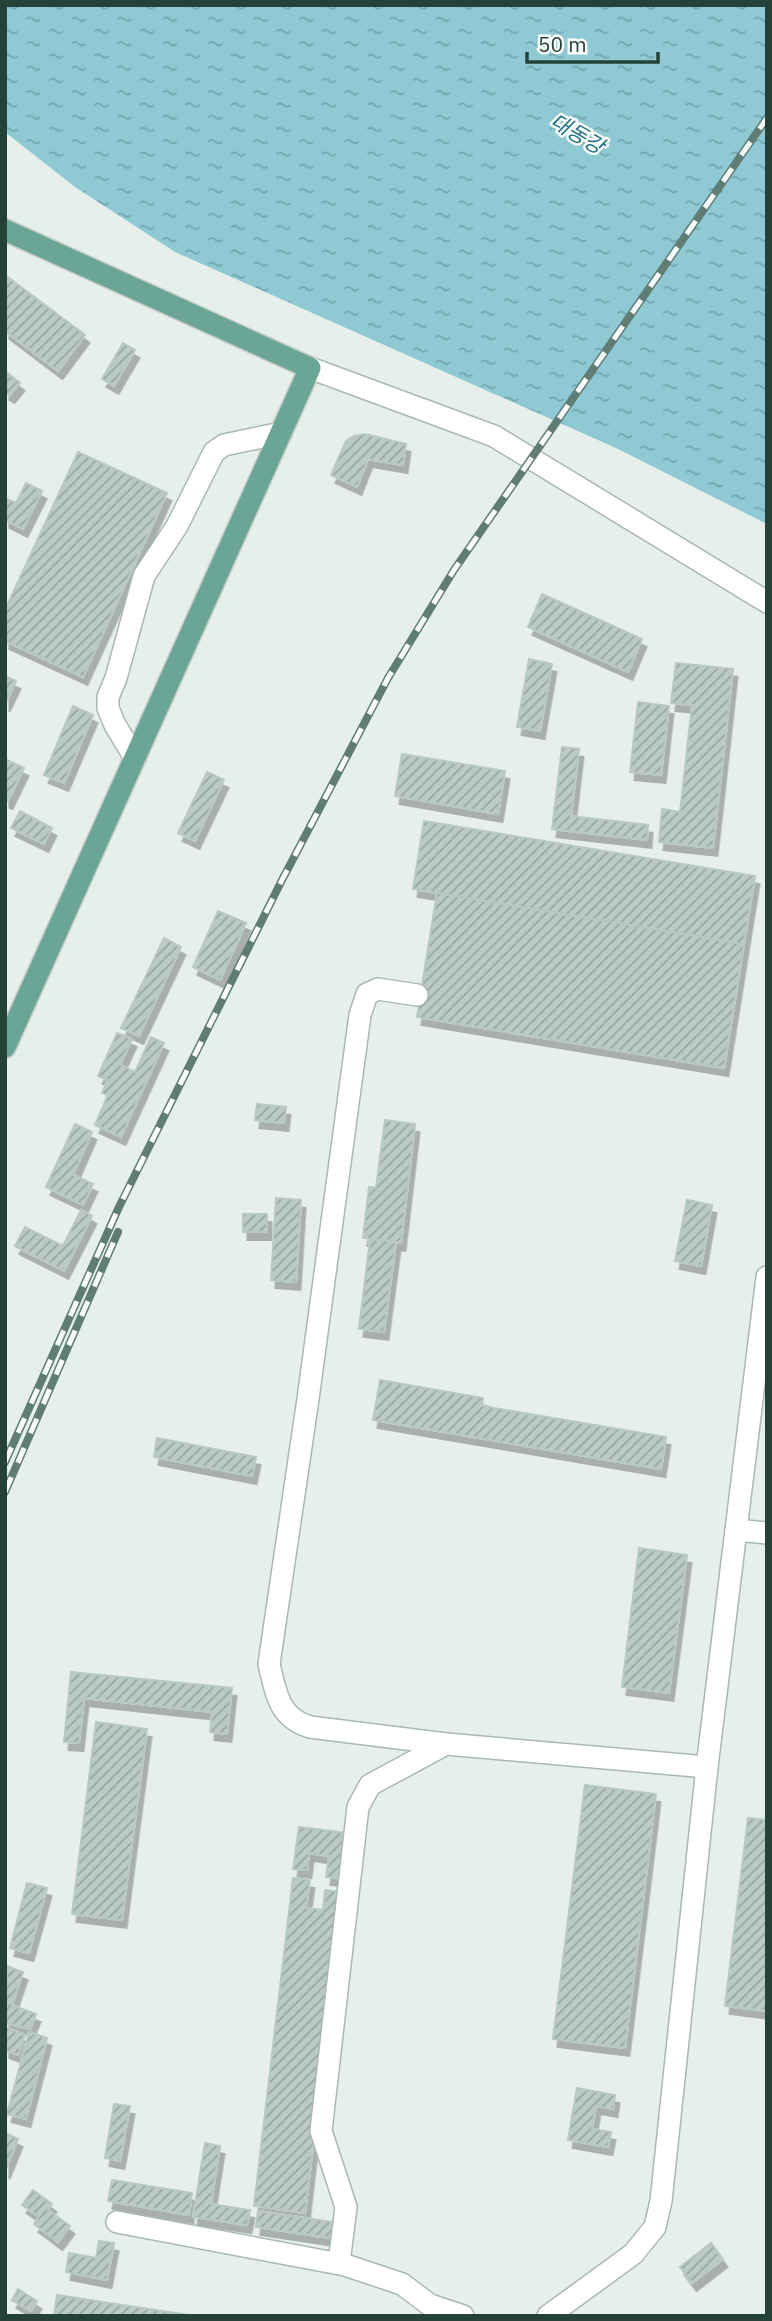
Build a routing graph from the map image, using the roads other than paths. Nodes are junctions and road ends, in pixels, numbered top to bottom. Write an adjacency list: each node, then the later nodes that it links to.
1 (5, 230): 2 (main road)
2 (310, 368): 3 (main road); 4 (street)
3 (281, 433): 5 (main road); 5 (street)
4 (767, 602)
5 (135, 758): 7 (main road)
6 (417, 995): 11 (street)
7 (5, 1047)
8 (767, 1278): 9 (street)
9 (736, 1530): 10 (street); 12 (street)
10 (767, 1534)
11 (446, 1744): 12 (street); 14 (street)
12 (707, 1767): 16 (street)
13 (117, 2222): 14 (street)
14 (339, 2263): 15 (street)
15 (463, 2316)
16 (548, 2316)

